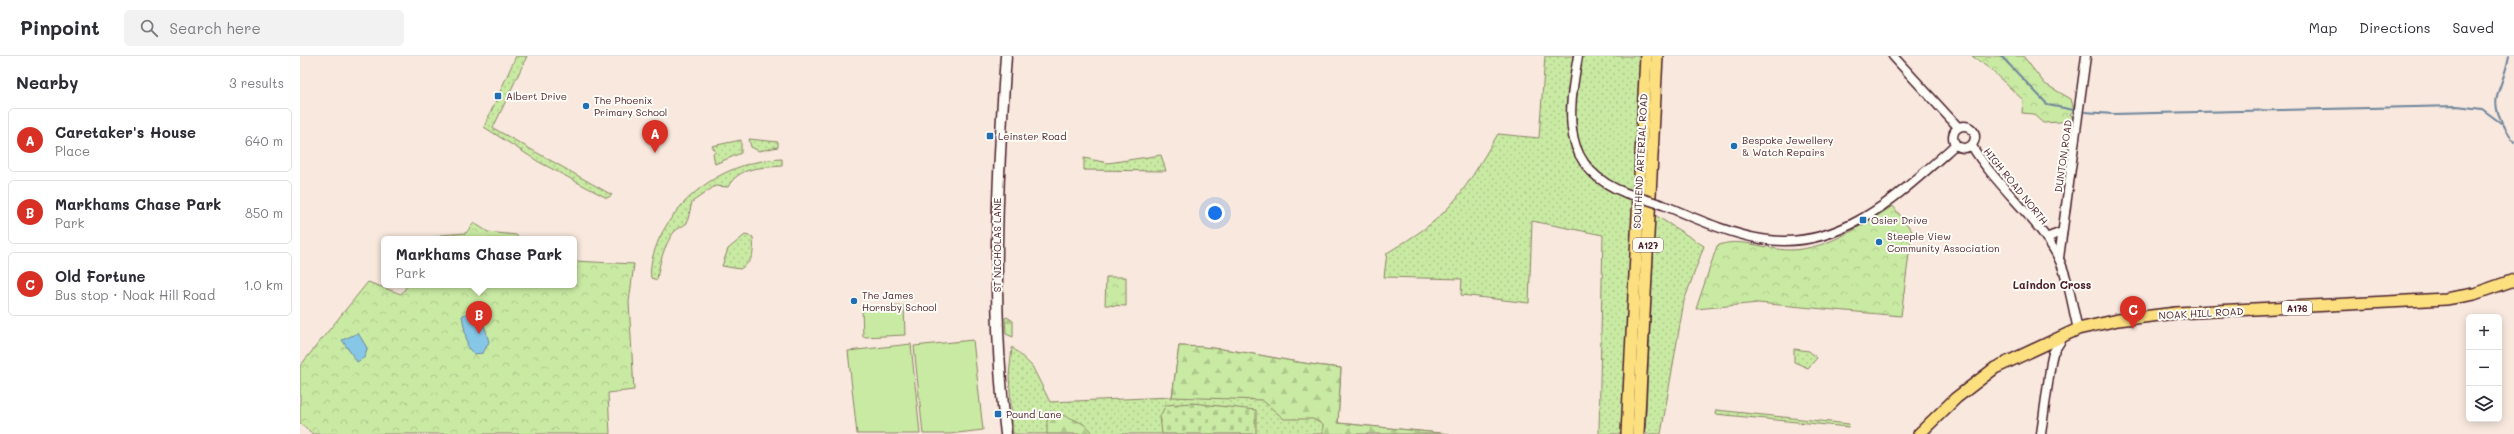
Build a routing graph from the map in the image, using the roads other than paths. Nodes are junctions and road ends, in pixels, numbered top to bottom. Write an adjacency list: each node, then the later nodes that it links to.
1 (1006, 56): 16 (main road, ST NICHOLAS LANE)
2 (1578, 56): 8 (street, bridge)
3 (1646, 56): 17 (main road, SOUTHEND ARTERIAL ROAD / A127)
4 (1657, 56): 18 (main road, SOUTHEND ARTERIAL ROAD / A127)
5 (1893, 56): 7 (street)
6 (2086, 56): 10 (street, DUNTON ROAD)
7 (1958, 127): 8 (street); 9 (street)
8 (1956, 145): 9 (street)
9 (1972, 146): 11 (street, HIGH ROAD NORTH)
10 (2062, 232): 11 (street); 12 (street, DUNTON ROAD)
11 (2046, 238): 12 (street, HIGH ROAD NORTH)
12 (2059, 258): 14 (street)
13 (2514, 280): 14 (main road, NOAK HILL ROAD / A176)
14 (2078, 329): 15 (main road, NOAK HILL ROAD / A176)
15 (2065, 334): 19 (main road, NOAK HILL ROAD / A176); 20 (street)
16 (1006, 434)
17 (1627, 434)
18 (1638, 434)
19 (1919, 434)
20 (2041, 434)

